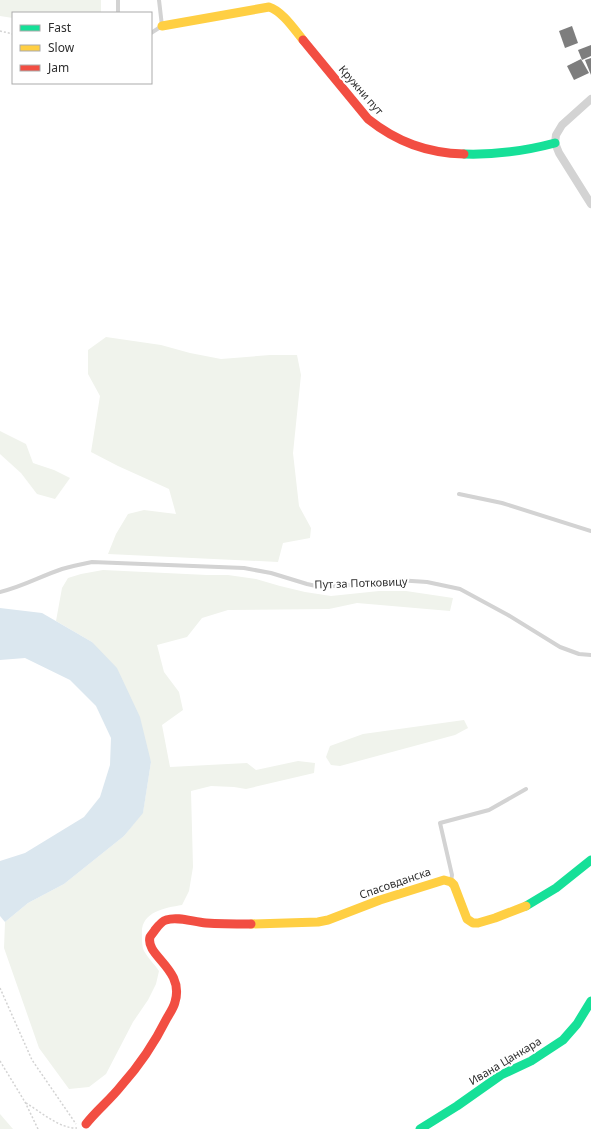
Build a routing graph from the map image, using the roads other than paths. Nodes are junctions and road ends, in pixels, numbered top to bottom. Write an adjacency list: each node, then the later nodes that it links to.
1 (118, 0): 3 (lane)
2 (159, 0): 4 (lane)
3 (118, 12)
4 (162, 26): 5 (lane, Кружни пут); 7 (street, Кружни пут)
5 (152, 32)
6 (591, 99): 7 (street)
7 (555, 143): 8 (street)
8 (591, 204)
9 (458, 494): 10 (lane)
10 (591, 531)
11 (0, 592): 12 (lane, Пут за Потковицу)
12 (591, 656)
13 (526, 789): 15 (lane)
14 (591, 860): 15 (street)
15 (451, 882): 17 (street, Спасовданска)
16 (591, 1001): 18 (street, Ивана Цанкара)
17 (82, 1127)
18 (420, 1129)

